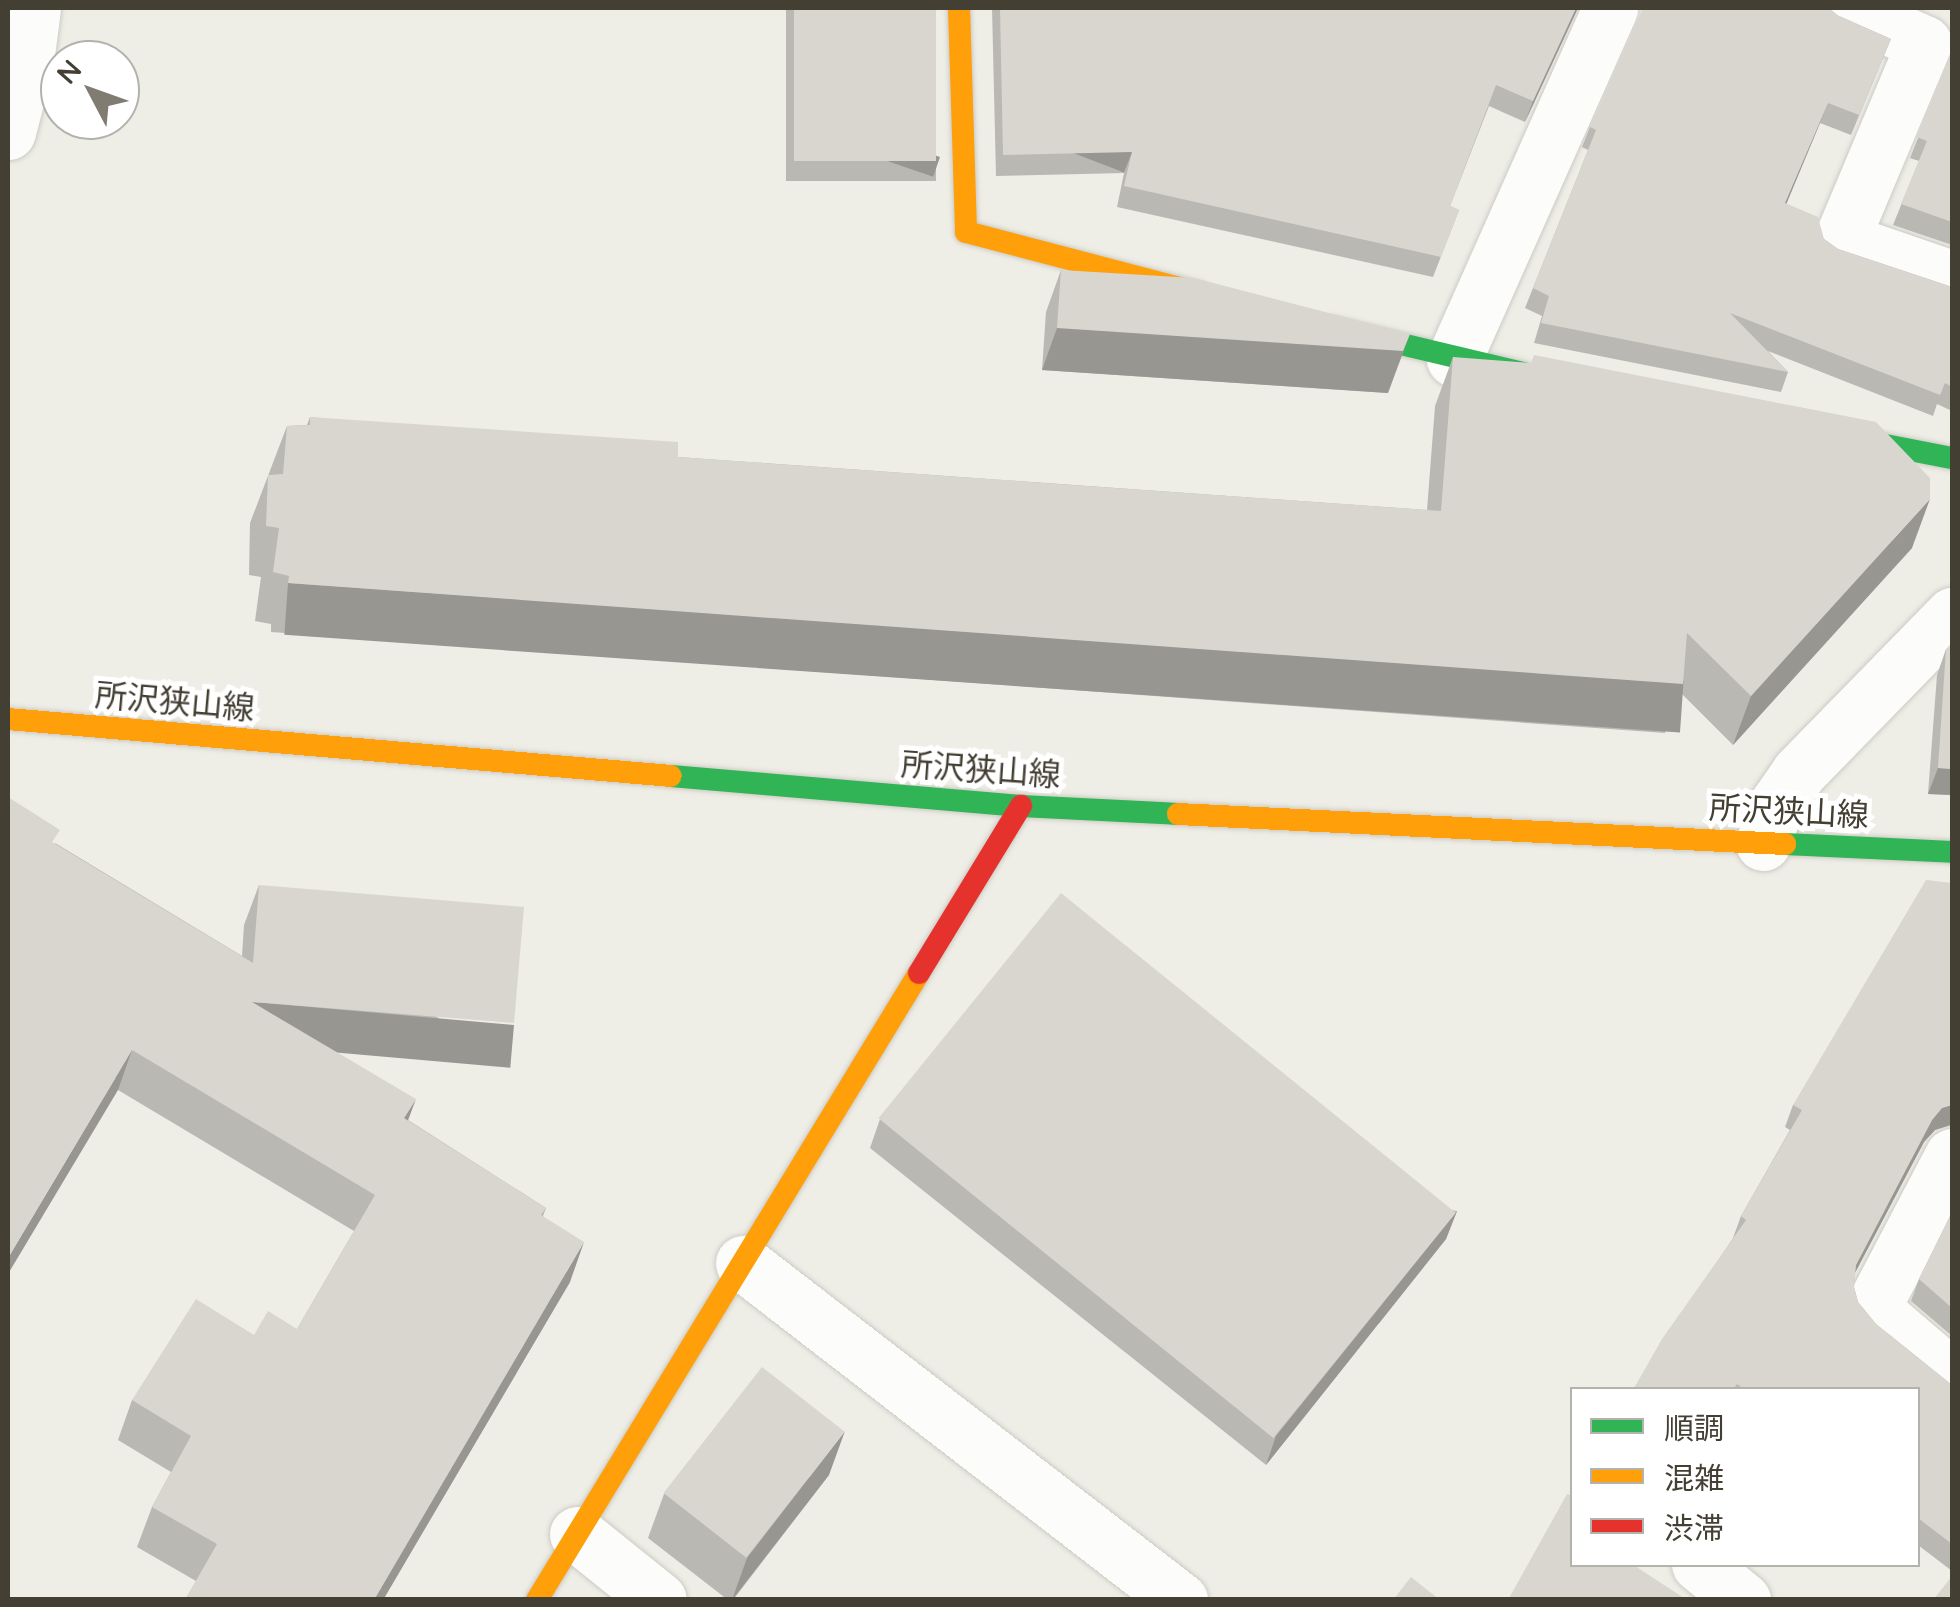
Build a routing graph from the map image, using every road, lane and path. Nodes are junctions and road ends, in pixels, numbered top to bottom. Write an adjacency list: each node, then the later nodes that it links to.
1 (34, 8): 5 (street)
2 (960, 8): 7 (main road)
3 (1610, 8): 9 (street)
4 (1844, 8): 6 (street)
5 (8, 132)
6 (1952, 278)
7 (1229, 300)
8 (1304, 320): 9 (main road)
9 (1454, 359): 10 (main road)
10 (1550, 378)
11 (1799, 428): 12 (main road)
12 (1952, 458)
13 (1952, 615): 16 (street)
14 (8, 719): 15 (main road, 所沢狭山線)
15 (1021, 806): 16 (main road, 所沢狭山線); 19 (main road)
16 (1764, 842): 17 (main road, 所沢狭山線)
17 (1952, 852)
18 (1952, 1156): 20 (street)
19 (743, 1264): 21 (main road); 26 (street)
20 (1952, 1377)
21 (577, 1534): 24 (main road); 25 (street)
22 (1688, 1567): 27 (street)
23 (1703, 1567): 28 (street)
24 (537, 1600)
25 (659, 1600)
26 (1180, 1600)
27 (1669, 1600)
28 (1743, 1600)

